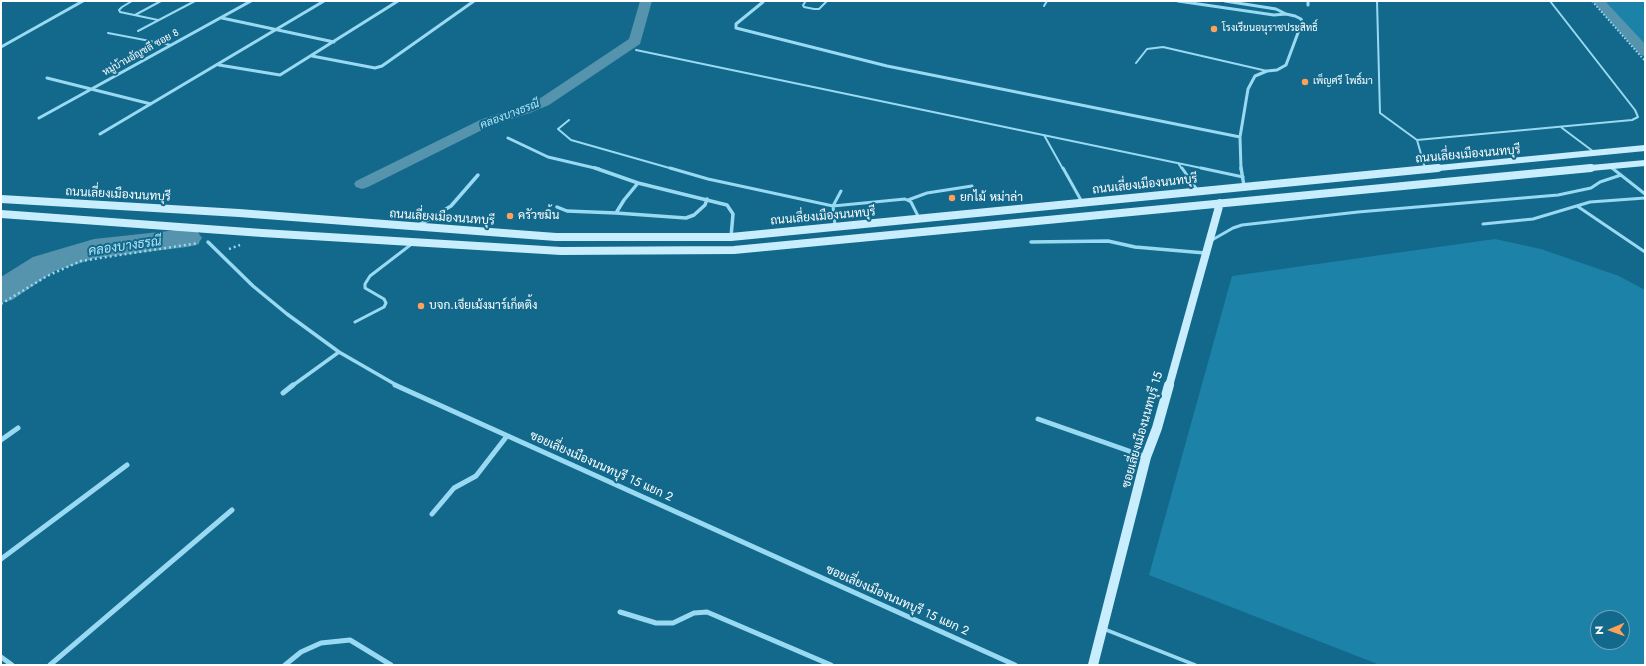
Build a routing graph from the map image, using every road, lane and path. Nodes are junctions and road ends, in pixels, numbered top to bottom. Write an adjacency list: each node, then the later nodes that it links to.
1 (83, 1): 30 (street)
2 (132, 1): 22 (lane)
3 (161, 1): 22 (lane)
4 (195, 1): 24 (lane)
5 (251, 1): 23 (street, หมู่บ้านอัญชลี ซอย 8)
6 (324, 1): 25 (street)
7 (398, 1): 28 (street)
8 (474, 1): 32 (street)
9 (806, 1): 10 (lane)
10 (827, 1)
11 (1047, 1): 20 (lane)
12 (1178, 1): 21 (street)
13 (1225, 1): 21 (street)
14 (1308, 1): 19 (street)
15 (1377, 1): 47 (lane)
16 (1550, 1): 42 (lane)
17 (1592, 1): 33 (path)
18 (763, 2): 45 (street)
19 (1308, 5)
20 (1044, 6)
21 (1286, 14): 36 (street)
22 (135, 15): 24 (lane)
23 (221, 18): 25 (street); 29 (street, หมู่บ้านอัญชลี ซอย 8)
24 (158, 20): 26 (lane)
25 (278, 29): 28 (street); 35 (street)
26 (138, 31)
27 (108, 33): 29 (lane)
28 (334, 42): 32 (street)
29 (171, 45): 38 (street, หมู่บ้านอัญชลี ซอย 8)
30 (1, 47)
31 (636, 50): 44 (lane)
32 (312, 56): 35 (street)
33 (1645, 61)
34 (1136, 63): 36 (lane)
35 (218, 65): 39 (street)
36 (1267, 71): 45 (street)
37 (46, 78): 38 (street)
38 (90, 90): 39 (street); 40 (street, หมู่บ้านอัญชลี ซอย 8)
39 (151, 104): 43 (street)
40 (39, 118)
41 (569, 120): 69 (lane)
42 (1561, 127): 47 (lane); 49 (lane)
43 (100, 134)
44 (1044, 135): 50 (lane); 67 (lane)
45 (1240, 137): 56 (street)
46 (508, 138): 57 (street)
47 (1417, 140): 53 (lane)
48 (1645, 148): 49 (main road, ถนนเลี่ยงเมืองนนทบุรี)
49 (1595, 153): 53 (main road, ถนนเลี่ยงเมืองนนทบุรี)
50 (1178, 163): 56 (lane); 61 (lane)
51 (1645, 163): 52 (main road, ถนนเลี่ยงเมืองนนทบุรี)
52 (1610, 167): 54 (lane); 68 (main road, ถนนเลี่ยงเมืองนนทบุรี)
53 (1426, 170): 59 (main road, ถนนเลี่ยงเมืองนนทบุรี)
54 (1622, 175): 62 (lane); 82 (lane)
55 (478, 176): 76 (street)
56 (1243, 177): 59 (street)
57 (638, 183): 65 (street); 72 (street)
58 (972, 186): 66 (lane)
59 (1244, 186): 61 (main road, ถนนเลี่ยงเมืองนนทบุรี)
60 (841, 191): 69 (lane)
61 (1198, 191): 67 (main road, ถนนเลี่ยงเมืองนนทบุรี)
62 (1645, 194)
63 (1645, 198): 70 (lane)
64 (1, 199): 76 (main road, ถนนเลี่ยงเมืองนนทบุรี)
65 (708, 199): 72 (street); 78 (street)
66 (908, 200): 69 (lane); 74 (lane)
67 (1082, 202): 74 (main road, ถนนเลี่ยงเมืองนนทบุรี)
68 (1220, 203): 80 (main road, ถนนเลี่ยงเมืองนนทบุรี); 82 (main road, ซอยเลี่ยงเมืองนนทบุรี 15)
69 (833, 206): 77 (lane)
70 (1577, 206): 75 (lane); 83 (lane)
71 (557, 207): 72 (street)
72 (616, 213)
73 (1, 214): 80 (main road, ถนนเลี่ยงเมืองนนทบุรี)
74 (919, 219): 77 (main road, ถนนเลี่ยงเมืองนนทบุรี)
75 (1483, 224)
76 (415, 227): 78 (main road, ถนนเลี่ยงเมืองนนทบุรี)
77 (835, 228): 78 (main road, ถนนเลี่ยงเมืองนนทบุรี)
78 (731, 237)
79 (208, 242): 85 (path); 87 (street, ซอยเลี่ยงเมืองนนทบุรี 15 แยก 2)
80 (414, 242): 86 (lane)
81 (1031, 242): 84 (street)
82 (1208, 242): 84 (main road, ซอยเลี่ยงเมืองนนทบุรี 15)
83 (1645, 252)
84 (1205, 253): 93 (main road, ซอยเลี่ยงเมืองนนทบุรี 15)
85 (1, 304)
86 (355, 322)
87 (339, 352): 88 (street); 91 (street, ซอยเลี่ยงเมืองนนทบุรี 15 แยก 2)
88 (283, 393)
89 (1038, 419): 93 (street)
90 (18, 428): 92 (street)
91 (507, 436): 96 (street); 106 (street, ซอยเลี่ยงเมืองนนทบุรี 15 แยก 2)
92 (1, 440)
93 (1146, 457): 99 (main road, ซอยเลี่ยงเมืองนนทบุรี 15)
94 (127, 465): 97 (street)
95 (232, 510): 102 (street)
96 (432, 514)
97 (1, 559)
98 (620, 612): 105 (street)
99 (1102, 628): 107 (main road, ซอยเลี่ยงเมืองนนทบุรี 15); 108 (lane)
100 (1, 657): 101 (street)
101 (12, 665)
102 (50, 665)
103 (285, 665): 104 (street)
104 (391, 665)
105 (831, 665)
106 (1015, 665)
107 (1093, 665)
108 (1194, 665)

